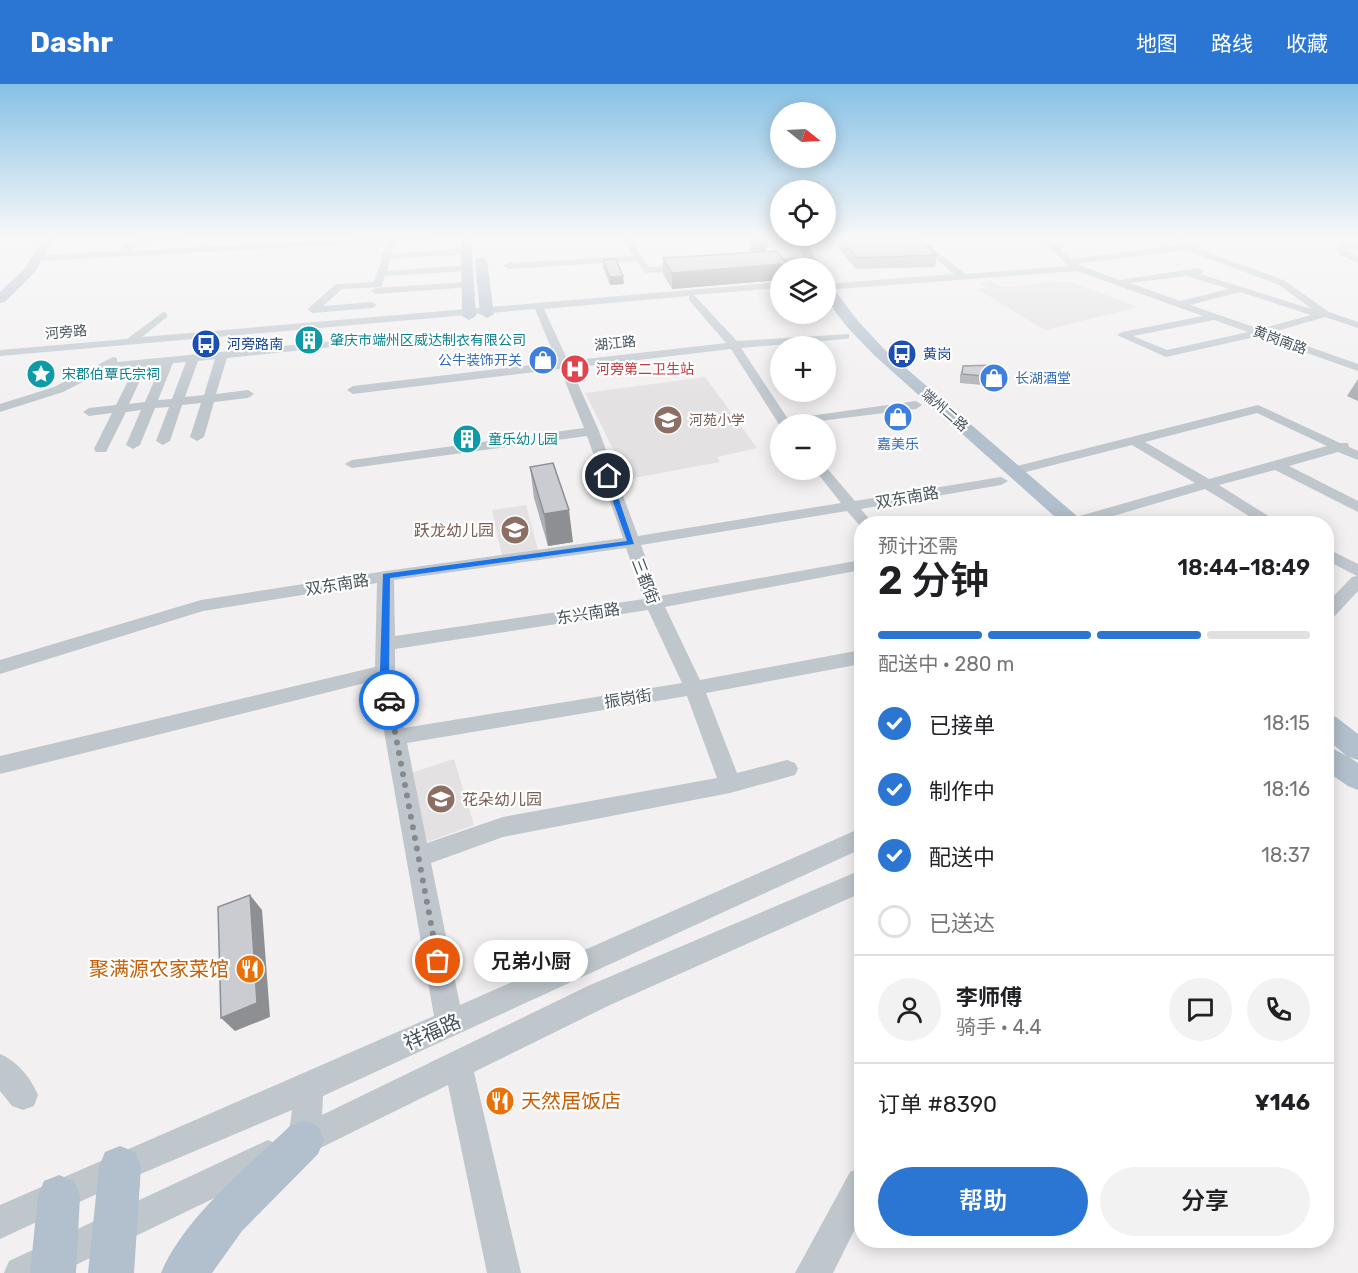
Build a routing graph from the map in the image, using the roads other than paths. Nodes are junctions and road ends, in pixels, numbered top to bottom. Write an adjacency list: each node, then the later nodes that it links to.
1 (333, 291): 15 (street)
2 (376, 291): 15 (street)
3 (461, 291): 18 (street)
4 (468, 291): 19 (main road)
5 (658, 291): 16 (street, 河旁路)
6 (1145, 291): 14 (street, 黄岗南路)
7 (1234, 291): 14 (street)
8 (1245, 291): 20 (street)
9 (1293, 291): 20 (street)
10 (770, 292): 12 (street, 河旁路)
11 (485, 293): 16 (street); 17 (main road)
12 (692, 298): 16 (street, 河旁路); 30 (street)
13 (836, 303): 63 (main road, 端州二路)
14 (1180, 304): 23 (street, 黄岗南路)
15 (372, 305): 24 (street)
16 (536, 308): 17 (street, 河旁路); 38 (street, 三都街)
17 (487, 312): 19 (street, 河旁路)
18 (431, 314): 19 (street, 河旁路); 24 (street, 河旁路)
19 (469, 314): 31 (street, 河旁路)
20 (1323, 314): 25 (street); 26 (street)
21 (164, 315): 28 (street)
22 (836, 316): 27 (main road, 端州二路)
23 (1215, 317): 26 (street, 黄岗南路); 26 (street)
24 (368, 320): 28 (street, 河旁路)
25 (1358, 325)
26 (1259, 333): 40 (street, 黄岗南路)
27 (844, 336): 30 (street, 湖江路); 46 (main road, 端州二路)
28 (131, 341): 32 (street, 河旁路)
29 (355, 342): 33 (street)
30 (734, 345): 38 (street, 湖江路); 50 (street)
31 (115, 352): 34 (street, 河旁路); 39 (street)
32 (0, 353)
33 (222, 356): 35 (street); 43 (street)
34 (0, 358)
35 (194, 358): 36 (street); 44 (street)
36 (168, 361): 37 (street); 45 (street)
37 (143, 363): 39 (street); 48 (street)
38 (563, 364): 41 (street, 湖江路); 52 (street, 三都街)
39 (102, 367): 47 (street)
40 (1358, 368)
41 (353, 390)
42 (248, 394): 43 (street)
43 (209, 399): 44 (street); 53 (street)
44 (177, 402): 45 (street); 54 (street)
45 (149, 405): 48 (street); 57 (street)
46 (916, 405): 51 (street); 63 (main road, 端州二路)
47 (0, 408)
48 (121, 408): 49 (street); 59 (street)
49 (90, 412)
50 (778, 414)
51 (836, 417)
52 (592, 431): 61 (street); 73 (street, 三都街)
53 (197, 437)
54 (163, 441)
55 (1134, 441): 58 (street, 双东南路); 63 (street, 双东南路); 65 (street)
56 (1358, 442): 58 (street)
57 (133, 445)
58 (1340, 447): 60 (street); 62 (street)
59 (101, 449)
60 (1358, 456)
61 (352, 464)
62 (1277, 465): 65 (street); 68 (street)
63 (1008, 476): 66 (main road, 端州二路); 67 (street, 双东南路); 70 (main road, 端州二路)
64 (830, 480): 67 (street)
65 (1205, 484): 71 (street); 72 (street)
66 (1017, 495)
67 (852, 506): 69 (street); 73 (street, 双东南路)
68 (1358, 507)
69 (860, 516)
70 (1065, 516)
71 (1098, 516)
72 (1260, 516)
73 (631, 542): 77 (street, 双东南路); 79 (street, 三都街)
74 (1334, 558): 76 (street)
75 (854, 566): 79 (street, 东兴南路)
76 (1358, 571)
77 (386, 576): 81 (street); 83 (street, 双东南路)
78 (1358, 580): 80 (street)
79 (654, 603): 81 (street, 东兴南路); 85 (street, 三都街)
80 (1334, 606)
81 (385, 644): 84 (street)
82 (854, 658): 85 (street, 振岗街)
83 (0, 667)
84 (385, 671): 87 (street); 90 (street)
85 (694, 688): 87 (street, 振岗街); 93 (street, 三都街)
86 (1334, 730): 88 (main road)
87 (395, 737): 95 (street)
88 (1358, 748)
89 (1334, 762): 92 (main road)
90 (0, 765)
91 (787, 769): 93 (street)
92 (1358, 778)
93 (730, 784): 95 (street)
94 (854, 841): 97 (street, 祥福路)
95 (418, 857): 97 (street)
96 (854, 884): 98 (street)
97 (450, 1024): 100 (street, 祥福路)
98 (458, 1065): 102 (street); 111 (street)
99 (0, 1069): 101 (street)
100 (309, 1087): 102 (street); 103 (street, 祥福路)
101 (23, 1095)
102 (304, 1140): 107 (street); 110 (main road)
103 (120, 1167): 104 (street, 祥福路); 107 (main road)
104 (59, 1196): 106 (street, 祥福路); 108 (main road)
105 (854, 1197): 112 (street)
106 (0, 1222)
107 (115, 1229): 108 (street); 109 (main road)
108 (43, 1268)
109 (111, 1273)
110 (184, 1273)
111 (504, 1273)
112 (812, 1273)

